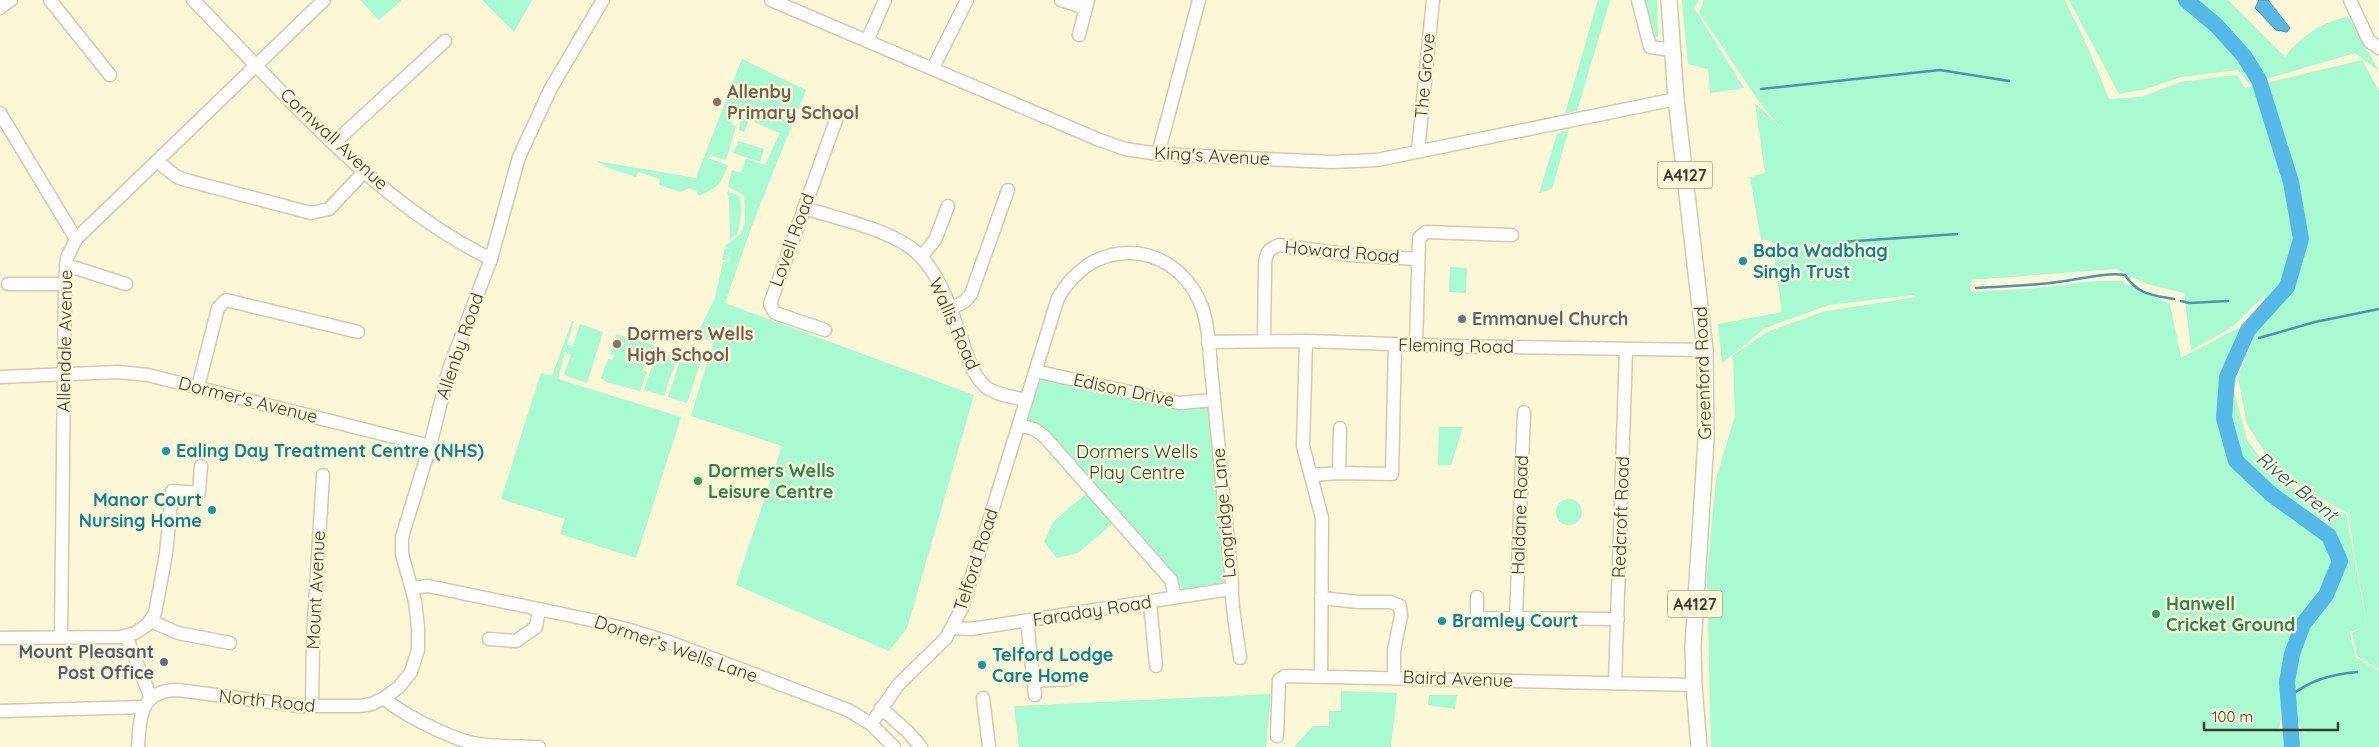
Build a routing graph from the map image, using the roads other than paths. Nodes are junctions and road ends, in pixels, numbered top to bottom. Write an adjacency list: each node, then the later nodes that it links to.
1 (11, 0): 16 (street)
2 (50, 0): 24 (street)
3 (193, 0): 22 (street, Cornwall Avenue)
4 (324, 0): 22 (street, Allendale Avenue)
5 (603, 0): 40 (street, Allenby Road)
6 (771, 0): 19 (street, King's Avenue)
7 (885, 0): 19 (street)
8 (967, 0): 23 (street)
9 (1061, 0): 15 (street)
10 (1199, 0): 30 (street)
11 (1433, 0): 29 (street, The Grove)
12 (1638, 0): 21 (street)
13 (1669, 0): 21 (main road, Greenford Road / A4127)
14 (2350, 0): 20 (street)
15 (1087, 4): 17 (street)
16 (0, 8)
17 (1079, 35)
18 (445, 41): 28 (street)
19 (867, 41): 23 (street, King's Avenue)
20 (2378, 48)
21 (1672, 50): 25 (main road, Greenford Road / A4127)
22 (256, 64): 28 (street, Cornwall Avenue); 31 (street, Allendale Avenue)
23 (933, 68): 30 (street, King's Avenue)
24 (110, 75)
25 (1676, 99): 29 (street, King's Avenue); 54 (main road, Greenford Road / A4127)
26 (0, 113): 37 (street)
27 (838, 117): 35 (street, Lovell Road)
28 (334, 143): 32 (street, Cornwall Avenue)
29 (1418, 151): 30 (street, King's Avenue)
30 (1158, 154)
31 (158, 162): 32 (street); 37 (street, Allendale Avenue)
32 (364, 172): 40 (street, Cornwall Avenue)
33 (1008, 190): 45 (street)
34 (948, 206): 38 (street)
35 (804, 208): 38 (street, Wallis Road); 46 (street, Lovell Road)
36 (1512, 235): 39 (street)
37 (76, 239): 41 (street, Allendale Avenue)
38 (921, 257): 45 (street, Wallis Road)
39 (1418, 259): 48 (street, Howard Road); 52 (street)
40 (491, 260): 64 (street, Allenby Road)
41 (66, 265): 43 (street, Allendale Avenue); 44 (street)
42 (8, 284): 43 (street)
43 (65, 284): 56 (street, Allendale Avenue)
44 (126, 284)
45 (951, 309): 59 (street, Wallis Road)
46 (825, 330)
47 (358, 332): 58 (street)
48 (1264, 340): 49 (street, Fleming Road); 50 (street, Fleming Road)
49 (1306, 340): 51 (street, Fleming Road); 68 (street)
50 (1208, 342): 55 (street, Telford Road); 60 (street, Longridge Lane)
51 (1395, 344): 52 (street, Fleming Road); 66 (street)
52 (1416, 345): 53 (street, Fleming Road)
53 (1626, 350): 54 (street, Fleming Road); 77 (street, Redcroft Road)
54 (1705, 350): 93 (main road, Greenford Road / A4127)
55 (1034, 370): 59 (street, Telford Road); 60 (street, Edison Drive)
56 (64, 374): 57 (street, Dormer's Avenue); 58 (street, Dormer's Avenue); 82 (street, Allendale Avenue)
57 (0, 377)
58 (198, 387): 64 (street, Dormer's Avenue)
59 (1026, 400): 62 (street, Telford Road)
60 (1214, 400): 70 (street, Longridge Lane)
61 (1524, 412): 76 (street, Haldane Road)
62 (1019, 425): 71 (street); 80 (street, Telford Road)
63 (1340, 428): 66 (street)
64 (430, 446): 69 (street, Allenby Road)
65 (202, 466): 78 (street)
66 (1339, 472): 68 (street)
67 (323, 475): 98 (street, Mount Avenue)
68 (1311, 476): 73 (street)
69 (412, 588): 75 (street, Dormer’s Wells Lane); 95 (street, Allenby Road)
70 (1230, 589): 71 (street, Faraday Road); 86 (street, Longridge Lane)
71 (1175, 597): 74 (street, Faraday Road)
72 (1478, 597): 76 (street)
73 (1321, 598): 88 (street); 89 (street)
74 (1150, 602): 79 (street, Faraday Road); 87 (street)
75 (538, 609): 84 (street); 101 (street, Dormer’s Wells Lane)
76 (1516, 618): 77 (street)
77 (1618, 619): 92 (street, Redcroft Road)
78 (151, 621): 81 (street); 85 (street)
79 (1027, 621): 80 (street, Faraday Road); 91 (street)
80 (953, 628): 99 (street, Telford Road)
81 (126, 636): 82 (street); 97 (street)
82 (62, 637): 83 (street)
83 (0, 638)
84 (489, 639)
85 (230, 642)
86 (1240, 658)
87 (1156, 666)
88 (1321, 676): 89 (street, Baird Avenue); 102 (street, Baird Avenue)
89 (1394, 678): 92 (street, Baird Avenue)
90 (1068, 679): 91 (street)
91 (1034, 682): 94 (street)
92 (1615, 684): 93 (street, Baird Avenue)
93 (1694, 685): 108 (main road, Greenford Road / A4127)
94 (1035, 695)
95 (384, 698): 98 (street, North Road); 104 (street)
96 (983, 698): 107 (street)
97 (147, 703): 98 (street, North Road); 100 (street, North Road); 103 (street)
98 (312, 706)
99 (881, 708): 101 (street, Telford Road); 106 (street)
100 (0, 711)
101 (871, 724): 105 (street, Dormer’s Wells Lane)
102 (1277, 736)
103 (138, 747)
104 (538, 747)
105 (894, 747)
106 (920, 747)
107 (989, 747)
108 (1698, 747)

